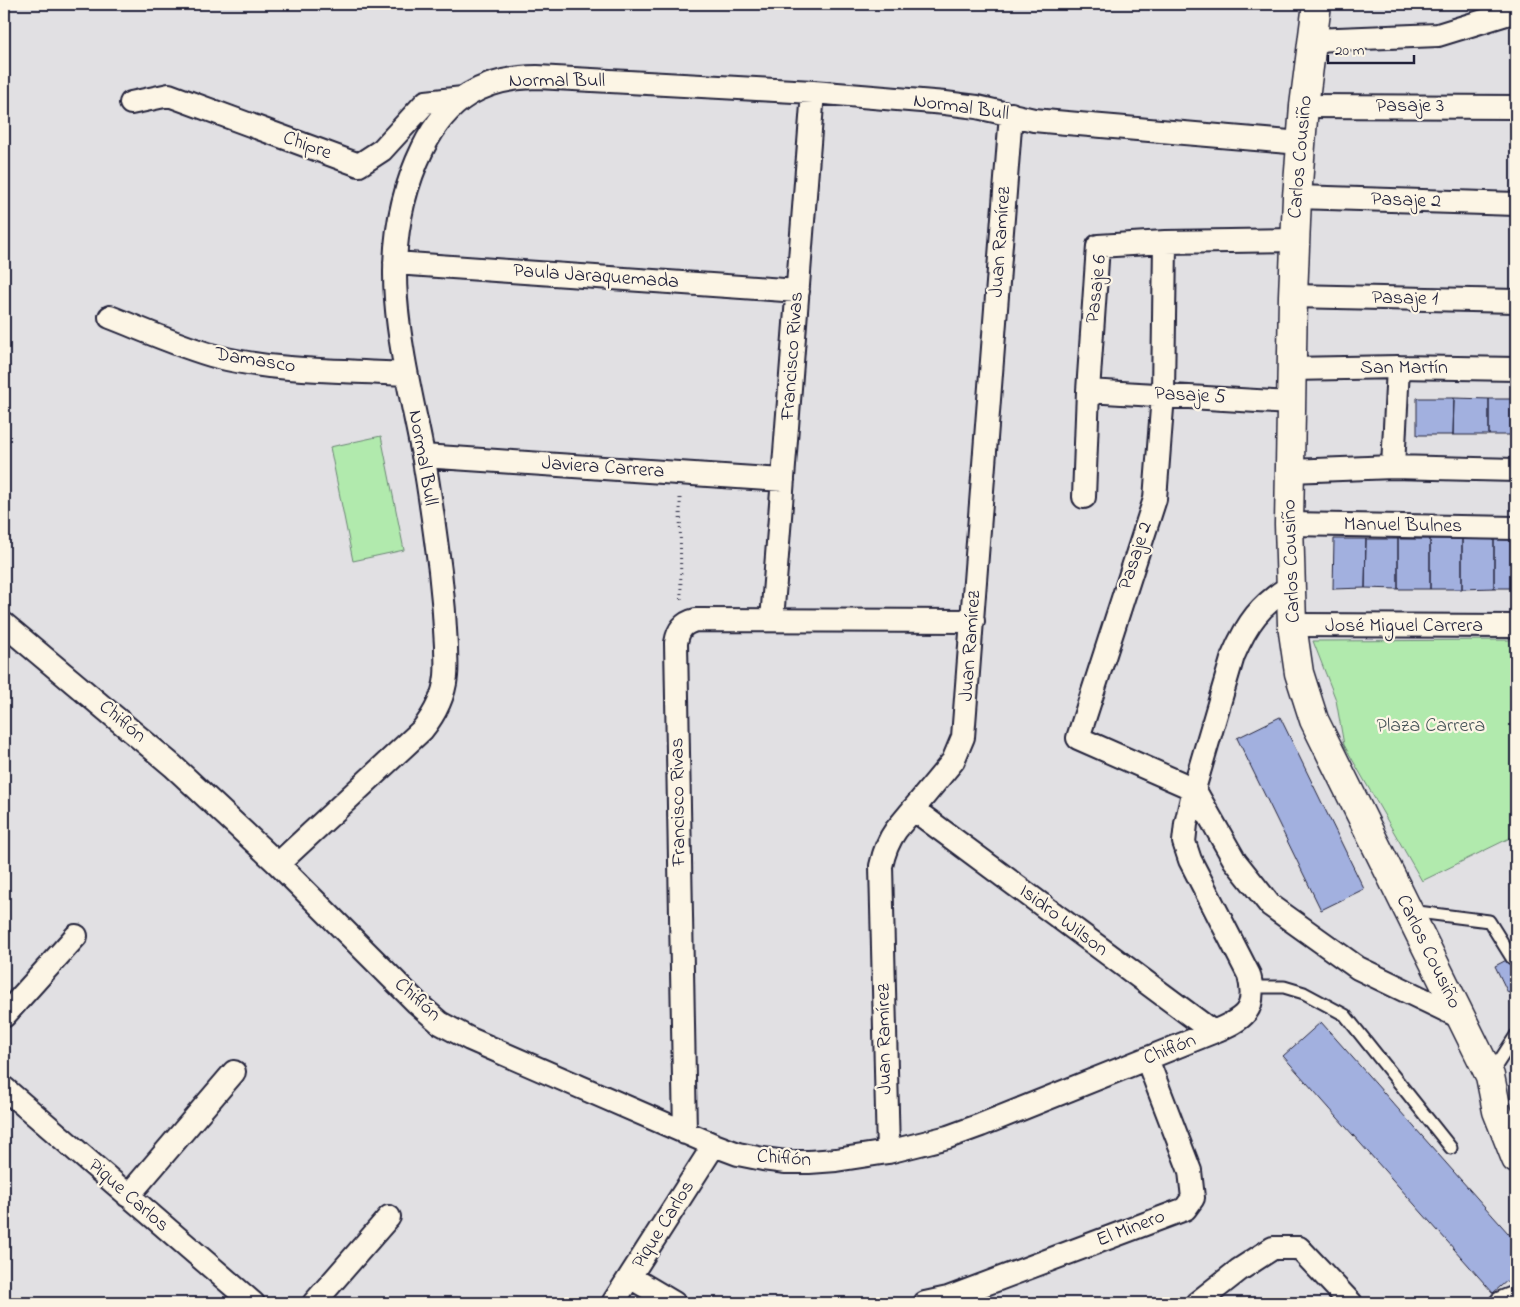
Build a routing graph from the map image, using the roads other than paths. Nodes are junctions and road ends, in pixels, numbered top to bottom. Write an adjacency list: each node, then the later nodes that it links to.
1 (1317, 4): 3 (main road, Carlos Cousiño)
2 (1516, 11): 3 (street)
3 (1313, 40): 7 (main road, Carlos Cousiño)
4 (813, 92): 5 (street, Normal Bull); 9 (street, Normal Bull); 16 (street, Francisco Rivas)
5 (463, 98): 6 (street, Chipre); 15 (street, Normal Bull)
6 (131, 103)
7 (1304, 106): 8 (street, Pasaje 3); 10 (main road, Carlos Cousiño)
8 (1516, 107)
9 (1011, 114): 10 (street, Normal Bull); 37 (street, Juan Ramírez)
10 (1301, 143): 11 (main road, Carlos Cousiño)
11 (1297, 198): 12 (street, Pasaje 2); 13 (main road, Carlos Cousiño)
12 (1516, 204)
13 (1295, 240): 14 (street, Pasaje 6); 17 (main road, Carlos Cousiño)
14 (1165, 242): 24 (street, Pasaje 6); 25 (street, Pasaje 2)
15 (395, 264): 16 (street, Paula Jaraquemada); 23 (street, Normal Bull)
16 (798, 291): 31 (street, Francisco Rivas)
17 (1293, 296): 18 (street, Pasaje 1); 21 (main road, Carlos Cousiño)
18 (1516, 301)
19 (110, 317): 23 (street, Damasco)
20 (1398, 367): 21 (street, San Martín); 22 (street, San Martín); 28 (street)
21 (1291, 369): 26 (main road, Carlos Cousiño)
22 (1516, 369)
23 (405, 374): 27 (street, Normal Bull)
24 (1088, 391): 25 (street, Pasaje 5); 32 (street, Pasaje 6)
25 (1163, 395): 26 (street, Pasaje 5); 41 (street, Pasaje 2)
26 (1291, 403): 30 (main road, Carlos Cousiño)
27 (423, 456): 31 (street, Javiera Carrera); 43 (street, Normal Bull)
28 (1393, 467): 29 (street); 30 (street)
29 (1516, 470)
30 (1290, 471): 33 (main road, Carlos Cousiño)
31 (783, 480): 36 (street, Francisco Rivas)
32 (1084, 497)
33 (1289, 524): 34 (street, Manuel Bulnes); 35 (main road, Carlos Cousiño)
34 (1516, 528)
35 (1291, 586): 39 (main road, Carlos Cousiño); 41 (street, Chiflón)
36 (772, 620): 37 (street); 57 (street, Francisco Rivas)
37 (973, 621): 42 (street, Juan Ramírez)
38 (4, 624): 43 (street, Chiflón)
39 (1292, 625): 40 (street, José Miguel Carrera); 44 (main road, Carlos Cousiño)
40 (1516, 626)
41 (1194, 789): 47 (street, Chiflón); 49 (street)
42 (913, 810): 50 (street, Isidro Wilson); 60 (street, Juan Ramírez)
43 (278, 864): 57 (street, Chiflón)
44 (1408, 911): 46 (lane); 49 (main road, Carlos Cousiño)
45 (76, 936): 48 (street)
46 (1512, 958)
47 (1251, 987): 50 (street, Chiflón); 59 (lane)
48 (4, 1016)
49 (1460, 1017): 54 (main road, Carlos Cousiño)
50 (1213, 1032): 52 (street, Chiflón)
51 (1516, 1035): 54 (lane)
52 (1146, 1059): 60 (street, Chiflón); 70 (street, El Minero)
53 (234, 1072): 62 (street)
54 (1490, 1076): 56 (main road, Carlos Cousiño); 61 (main road, Carlos Cousiño)
55 (4, 1088): 62 (street, Pique Carlos)
56 (1516, 1107)
57 (686, 1133): 58 (street, Chiflón)
58 (714, 1146): 60 (street, Chiflón); 64 (street, Pique Carlos)
59 (1451, 1148)
60 (888, 1152)
61 (1516, 1159)
62 (128, 1196): 66 (street, Pique Carlos)
63 (389, 1217): 67 (street)
64 (630, 1277): 68 (street, Pique Carlos); 69 (street)
65 (1516, 1296): 73 (street)
66 (253, 1303)
67 (314, 1303)
68 (613, 1303)
69 (674, 1303)
70 (925, 1303)
71 (1197, 1303): 72 (street)
72 (1351, 1303)
73 (1501, 1303)

